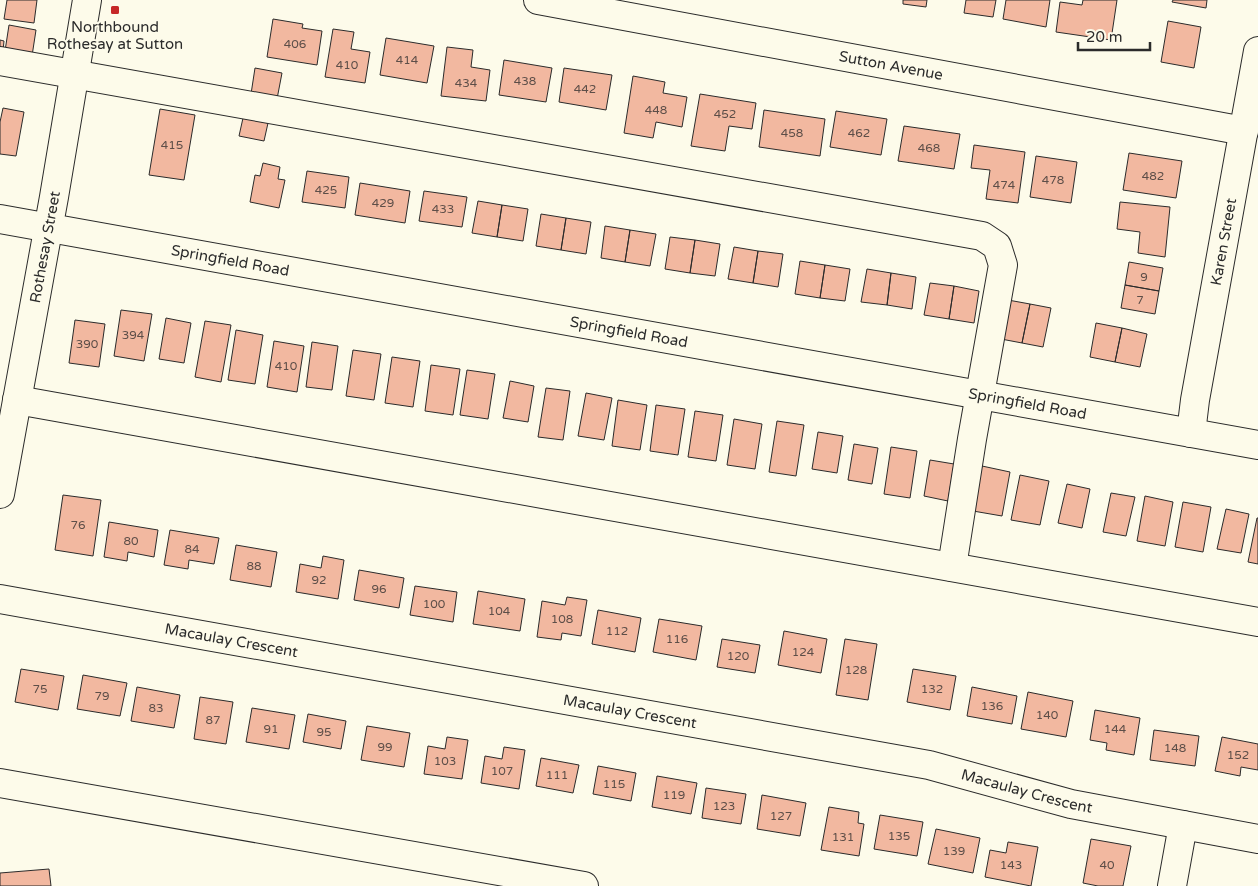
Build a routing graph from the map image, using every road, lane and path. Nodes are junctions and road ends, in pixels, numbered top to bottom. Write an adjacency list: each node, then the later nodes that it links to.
1 (87, 0): 5 (street, Rothesay Street)
2 (538, 0): 6 (street, Sutton Avenue)
3 (1258, 51): 6 (street, Karen Street)
4 (0, 61): 5 (street)
5 (76, 75): 8 (street, Rothesay Street); 9 (street)
6 (1244, 130): 11 (street, Karen Street)
7 (0, 219): 8 (street, Springfield Road)
8 (49, 227): 9 (street, Springfield Road); 10 (street, Rothesay Street)
9 (980, 395): 11 (street, Springfield Road); 14 (street)
10 (10, 414): 13 (street, Rothesay Street); 14 (street)
11 (1191, 433): 12 (street, Springfield Road)
12 (1258, 446)
13 (0, 494)
14 (952, 567): 16 (street)
15 (0, 599): 18 (street, Macaulay Crescent)
16 (1258, 622)
17 (0, 783): 20 (street)
18 (1183, 825): 19 (street, Macaulay Crescent); 21 (street)
19 (1258, 838)
20 (584, 886)
21 (1172, 886)

